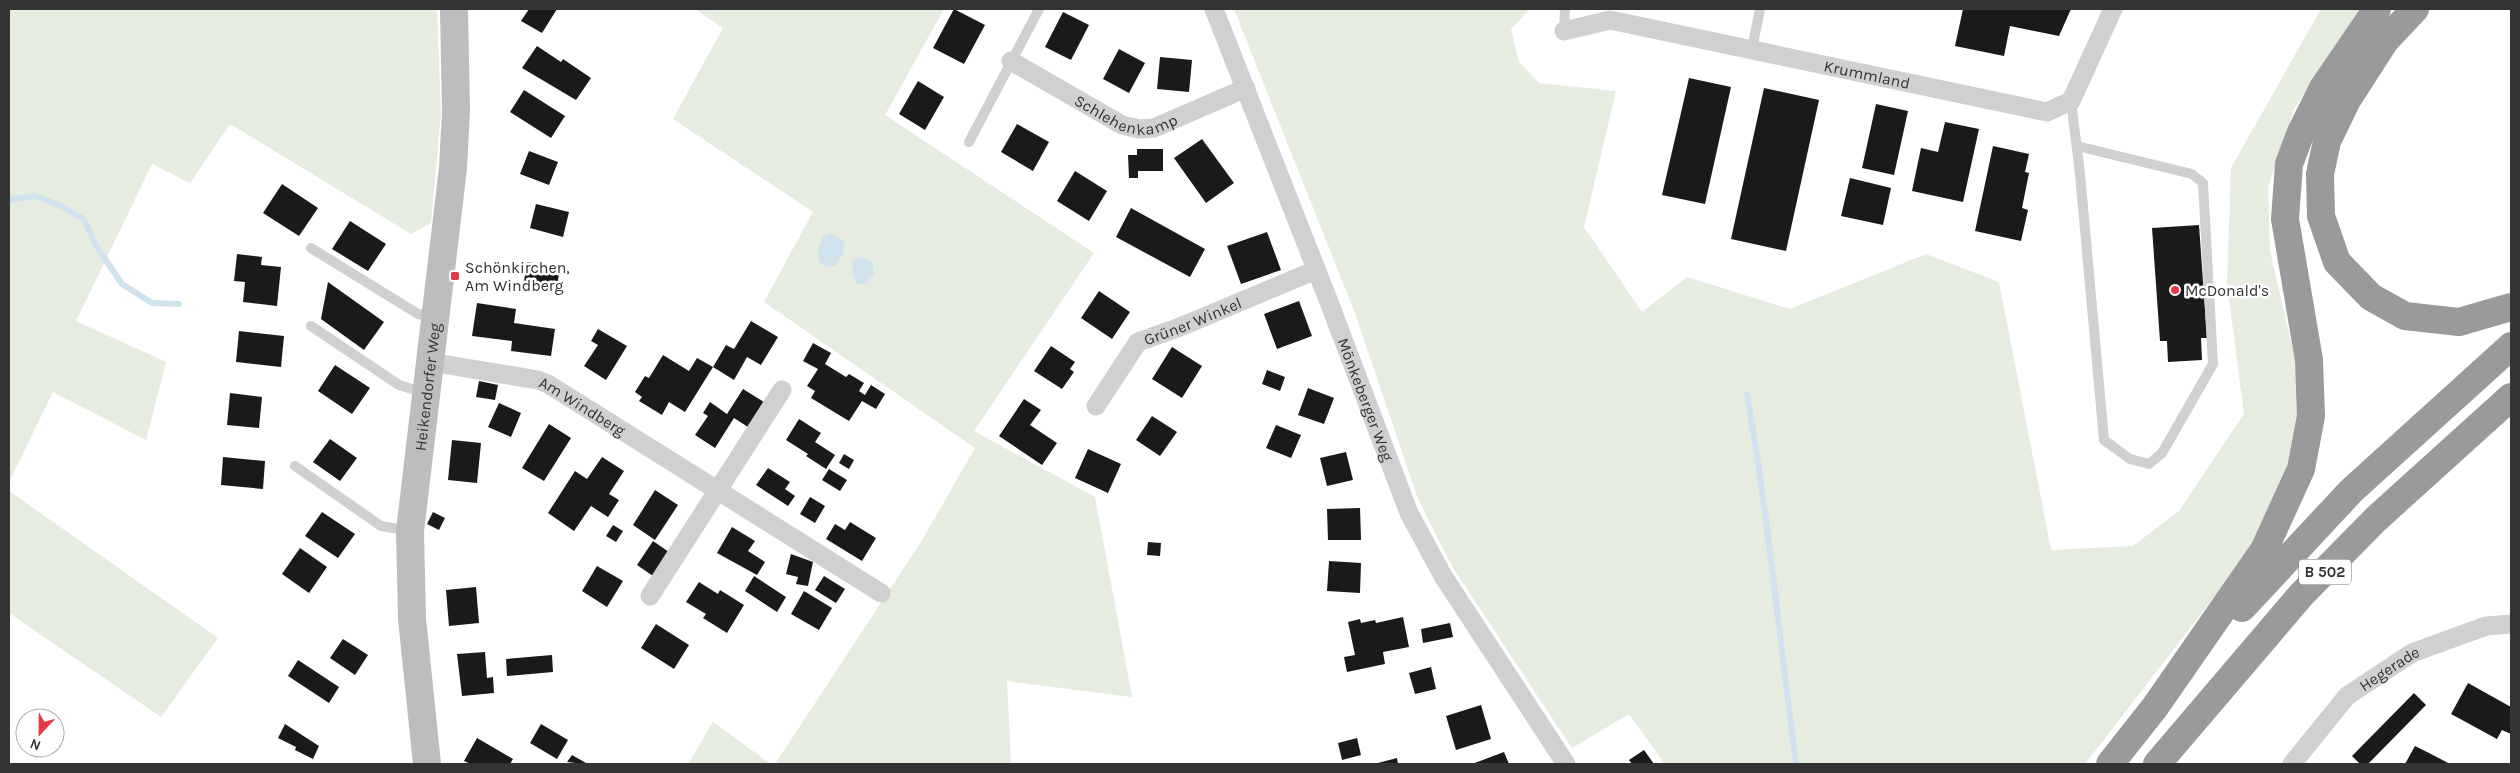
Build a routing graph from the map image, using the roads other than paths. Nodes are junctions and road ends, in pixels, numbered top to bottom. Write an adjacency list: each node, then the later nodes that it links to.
1 (454, 9): 19 (street, Heikendorfer Weg)
2 (1039, 9): 11 (lane)
3 (1214, 9): 12 (street, Mönkeberger Weg)
4 (1565, 9): 9 (lane)
5 (1760, 9): 10 (lane)
6 (2113, 9): 13 (street)
7 (2378, 9): 33 (highway)
8 (2415, 9): 18 (highway)
9 (1564, 31): 10 (street, Krummland)
10 (1752, 49): 13 (street, Krummland)
11 (1011, 61): 12 (street, Schlehenkamp); 14 (lane)
12 (1246, 88): 17 (street, Mönkeberger Weg)
13 (2071, 100): 15 (lane)
14 (969, 142)
15 (2077, 146): 15 (lane)
16 (311, 248): 19 (lane)
17 (1316, 270): 26 (street, Grüner Winkel); 36 (street, Mönkeberger Weg)
18 (2511, 307)
19 (436, 317): 22 (street, Heikendorfer Weg)
20 (311, 326): 24 (lane)
21 (2511, 346): 33 (highway, B 502)
22 (430, 362): 24 (street, Heikendorfer Weg); 28 (street, Am Windberg)
23 (782, 390): 28 (street)
24 (426, 393): 29 (street, Heikendorfer Weg)
25 (2511, 397): 38 (highway, B 502)
26 (1096, 406)
27 (295, 466): 29 (lane)
28 (719, 490): 30 (street, Am Windberg); 31 (street)
29 (410, 531): 35 (street, Heikendorfer Weg)
30 (882, 593)
31 (650, 596)
32 (2511, 624): 34 (street, Hegerade)
33 (2155, 707): 37 (highway, B 502)
34 (2297, 763)
35 (427, 764)
36 (1566, 764)
37 (2110, 764)
38 (2157, 764)

